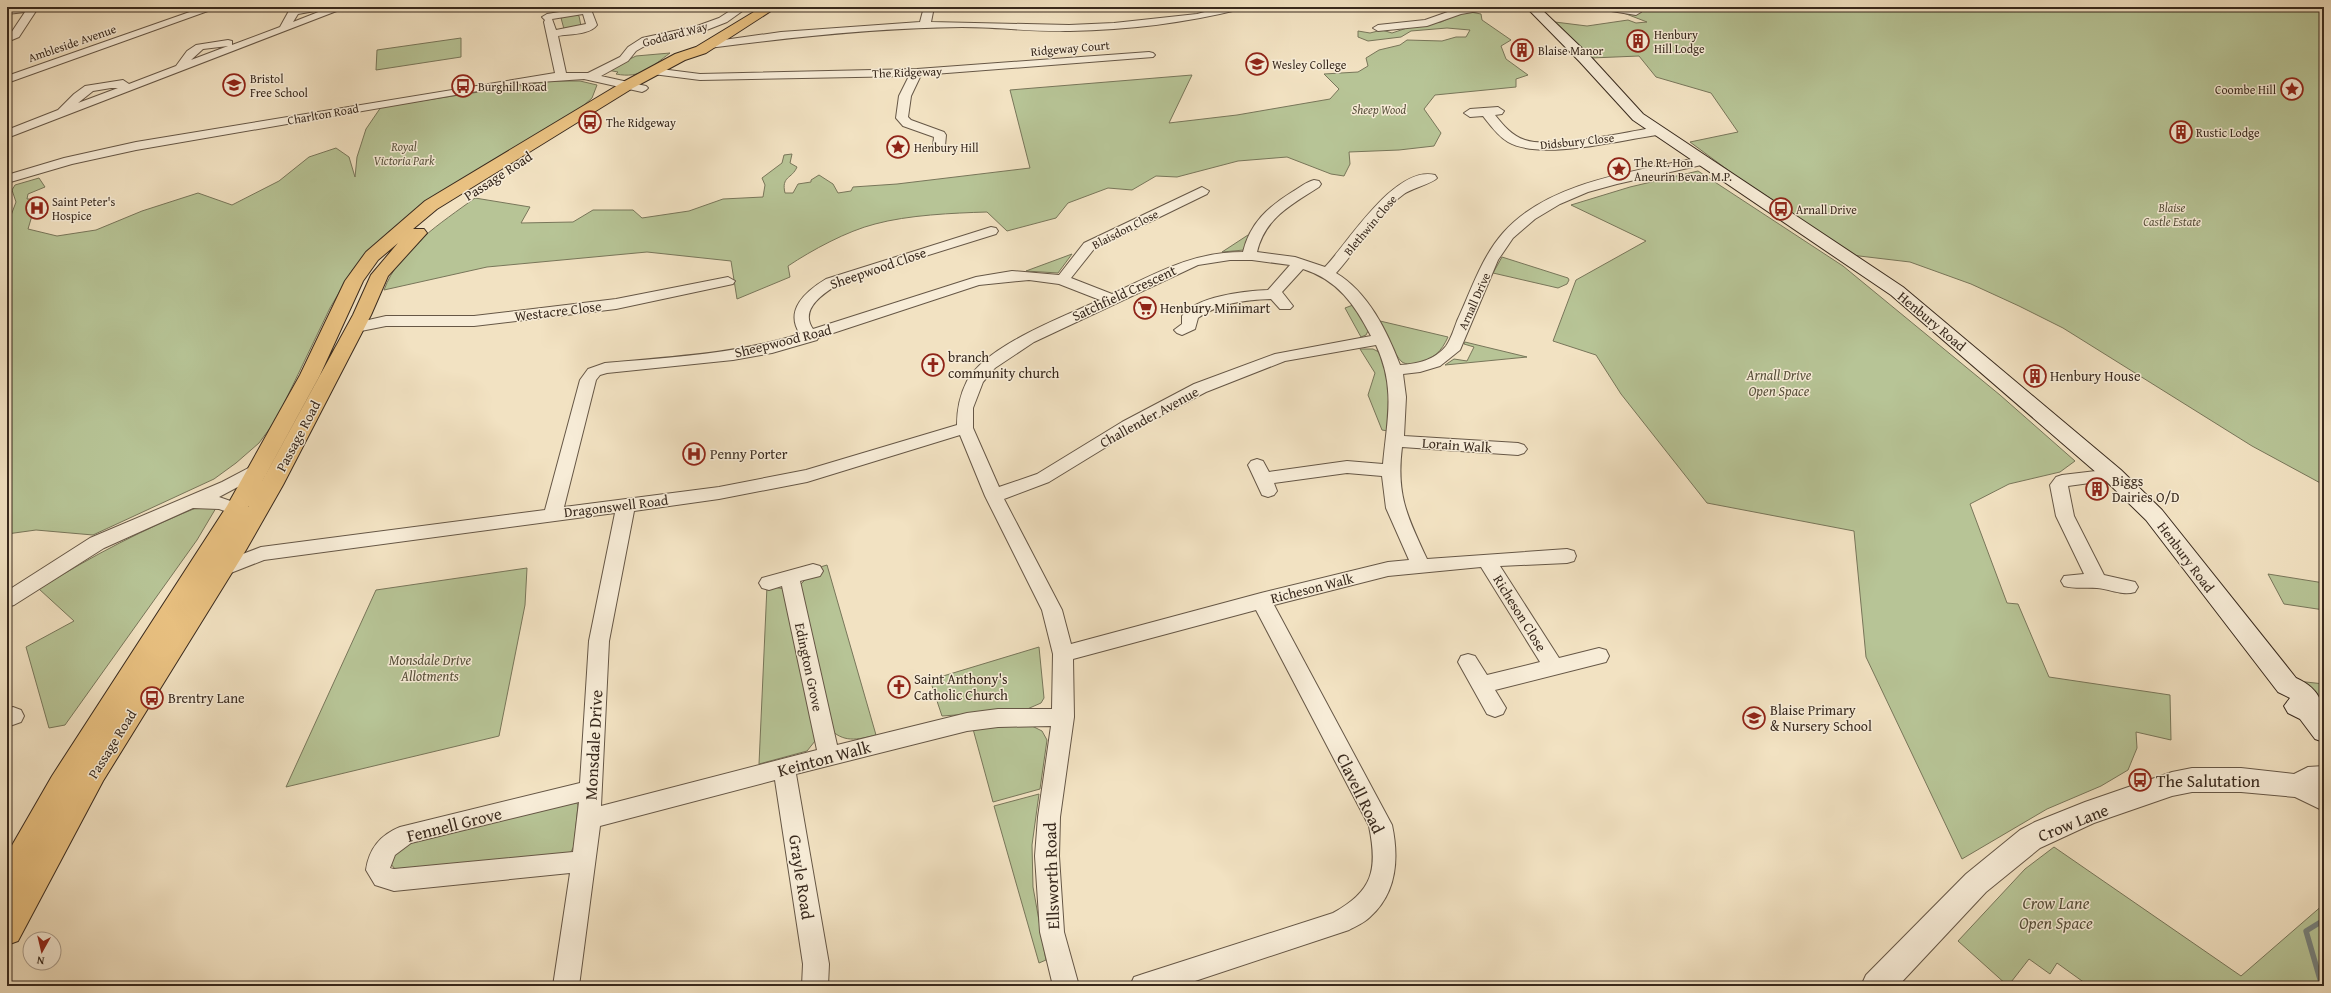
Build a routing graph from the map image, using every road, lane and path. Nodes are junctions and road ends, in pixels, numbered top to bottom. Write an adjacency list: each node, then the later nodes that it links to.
1 (214, 7): 29 (street, Ambleside Avenue)
2 (322, 7): 17 (street)
3 (342, 7): 17 (street)
4 (743, 7): 28 (street, Goddard Way)
5 (770, 7): 19 (main road, Passage Road)
6 (929, 7): 15 (street)
7 (1237, 7): 15 (street)
8 (1484, 7): 16 (street)
9 (1532, 7): 36 (main road, Henbury Road)
10 (1605, 7): 14 (street)
11 (38, 8): 12 (street); 20 (street)
12 (7, 11)
13 (546, 12): 18 (street); 18 (street)
14 (1636, 12)
15 (924, 24): 21 (street)
16 (1378, 28)
17 (284, 29): 34 (street)
18 (553, 34): 27 (street)
19 (722, 37): 21 (street); 22 (main road, Passage Road)
20 (7, 39)
21 (742, 40): 22 (street)
22 (705, 47): 25 (main road, Passage Road)
23 (1150, 55): 24 (street, Ridgeway Court)
24 (993, 67): 26 (street, The Ridgeway)
25 (659, 72): 26 (street, The Ridgeway); 30 (main road, Passage Road)
26 (917, 72): 38 (street)
27 (561, 76): 28 (street, Charlton Road); 41 (street, Charlton Road)
28 (590, 77): 30 (street, Charlton Road)
29 (7, 80)
30 (635, 87): 53 (main road, Passage Road); 61 (main road, Passage Road)
31 (1499, 111): 32 (street)
32 (1486, 112): 33 (street); 36 (street, Didsbury Close)
33 (1470, 113)
34 (24, 128): 35 (street); 37 (street)
35 (7, 129)
36 (1657, 131): 39 (main road, Henbury Road)
37 (7, 134)
38 (943, 141)
39 (1701, 161): 57 (street, Arnall Drive); 63 (main road, Henbury Road)
40 (1419, 178): 47 (street, Blethwin Close)
41 (7, 179)
42 (1314, 182): 45 (street)
43 (1198, 192): 48 (street, Blaisdon Close)
44 (992, 232): 55 (street, Sheepwood Close)
45 (1250, 256): 46 (street, Satchfield Crescent); 51 (street, Satchfield Crescent)
46 (1299, 264): 47 (street, Satchfield Crescent); 50 (street)
47 (1327, 274): 56 (street, Satchfield Crescent)
48 (1063, 279): 51 (street, Sheepwood Road); 55 (street, Sheepwood Road)
49 (728, 281): 53 (street, Westacre Close)
50 (1272, 294): 52 (street); 54 (street)
51 (1110, 299): 58 (street, Satchfield Crescent)
52 (1285, 306)
53 (359, 321): 70 (main road, Passage Road)
54 (1182, 330)
55 (811, 336): 69 (street, Sheepwood Road)
56 (1381, 339): 57 (street, Satchfield Crescent); 65 (street, Challender Avenue)
57 (1394, 370): 59 (street, Satchfield Crescent)
58 (964, 428): 65 (street, Satchfield Crescent); 67 (street, Dragonswell Road)
59 (1395, 441): 60 (street, Lorain Walk); 62 (street, Satchfield Crescent)
60 (1518, 449)
61 (260, 468): 66 (street); 68 (main road, Passage Road)
62 (1391, 471): 64 (street); 73 (street, Satchfield Crescent)
63 (2113, 475): 77 (street); 89 (main road, Henbury Road)
64 (1262, 479)
65 (994, 496): 82 (street, Satchfield Crescent)
66 (184, 505): 68 (street); 80 (street)
67 (626, 505): 69 (street, Dragonswell Road); 93 (street, Monsdale Drive)
68 (236, 510): 97 (main road, Passage Road)
69 (553, 514): 70 (street, Dragonswell Road)
70 (250, 549): 98 (main road, Passage Road)
71 (1567, 556): 72 (street, Richeson Walk)
72 (1486, 560): 73 (street, Richeson Walk); 85 (street, Richeson Close)
73 (1422, 565): 81 (street, Richeson Walk)
74 (813, 571): 75 (street)
75 (790, 578): 78 (street); 90 (street, Edington Grove)
76 (2071, 581): 77 (street)
77 (2097, 581): 79 (street)
78 (769, 583)
79 (2128, 587)
80 (7, 600)
81 (1261, 600): 82 (street, Richeson Walk); 102 (street, Clavell Road)
82 (1062, 654): 88 (street, Satchfield Crescent)
83 (1599, 656): 85 (street, Richeson Close)
84 (1468, 662): 86 (street)
85 (1554, 667): 86 (street, Richeson Close)
86 (1481, 685): 87 (street)
87 (1495, 708)
88 (1062, 717): 90 (street, Keinton Walk); 101 (street, Ellsworth Road)
89 (2316, 721)
90 (829, 756): 91 (street, Keinton Walk)
91 (784, 768): 95 (street, Keinton Walk); 100 (street, Grayle Road)
92 (2312, 782): 94 (main road, Crow Lane); 103 (main road, Crow Lane)
93 (590, 790): 95 (street, Monsdale Drive); 96 (street, Fennell Grove)
94 (2324, 798)
95 (588, 820): 96 (street, Monsdale Drive)
96 (584, 861): 99 (street, Monsdale Drive)
97 (7, 881)
98 (7, 932)
99 (566, 986)
100 (815, 986)
101 (1066, 986)
102 (1143, 986)
103 (1877, 986)

